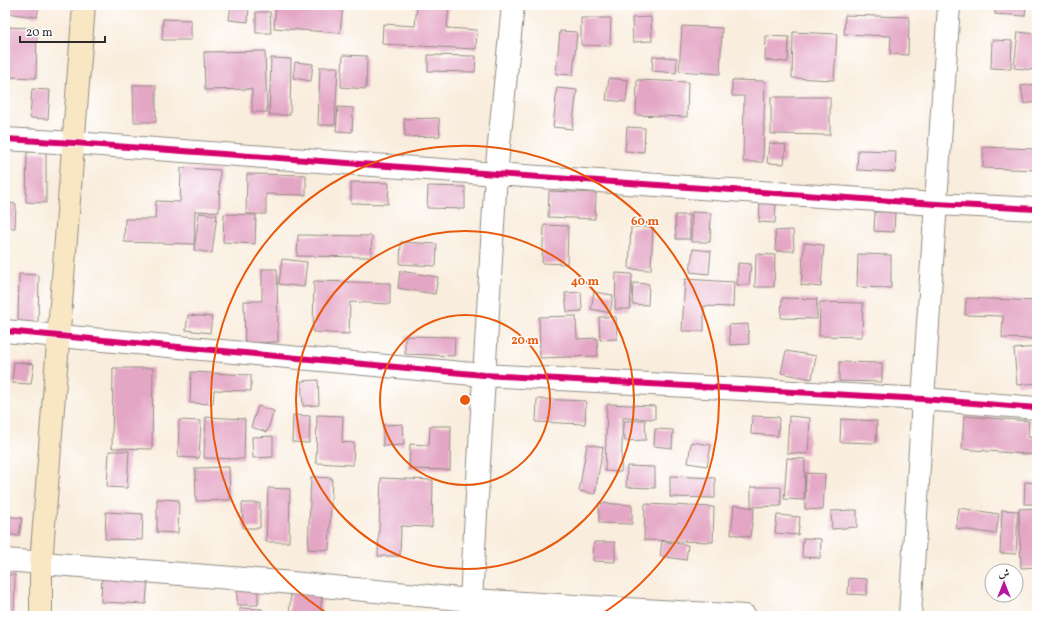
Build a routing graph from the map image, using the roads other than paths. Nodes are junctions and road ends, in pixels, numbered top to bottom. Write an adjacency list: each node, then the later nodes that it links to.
1 (84, 5): 5 (street)
2 (513, 5): 6 (street)
3 (949, 5): 7 (street)
4 (5, 139): 5 (street)
5 (74, 143): 6 (street); 10 (street)
6 (496, 174): 7 (street); 11 (street)
7 (936, 204): 8 (street); 12 (street)
8 (1037, 209)
9 (5, 331): 10 (street)
10 (59, 337): 11 (street); 15 (street)
11 (484, 375): 12 (street); 16 (street)
12 (923, 399): 13 (street); 19 (street)
13 (1037, 408)
14 (5, 560): 15 (street)
15 (41, 564): 16 (street); 17 (street)
16 (470, 608): 18 (street)
17 (41, 616)
18 (745, 616)
19 (910, 616)

